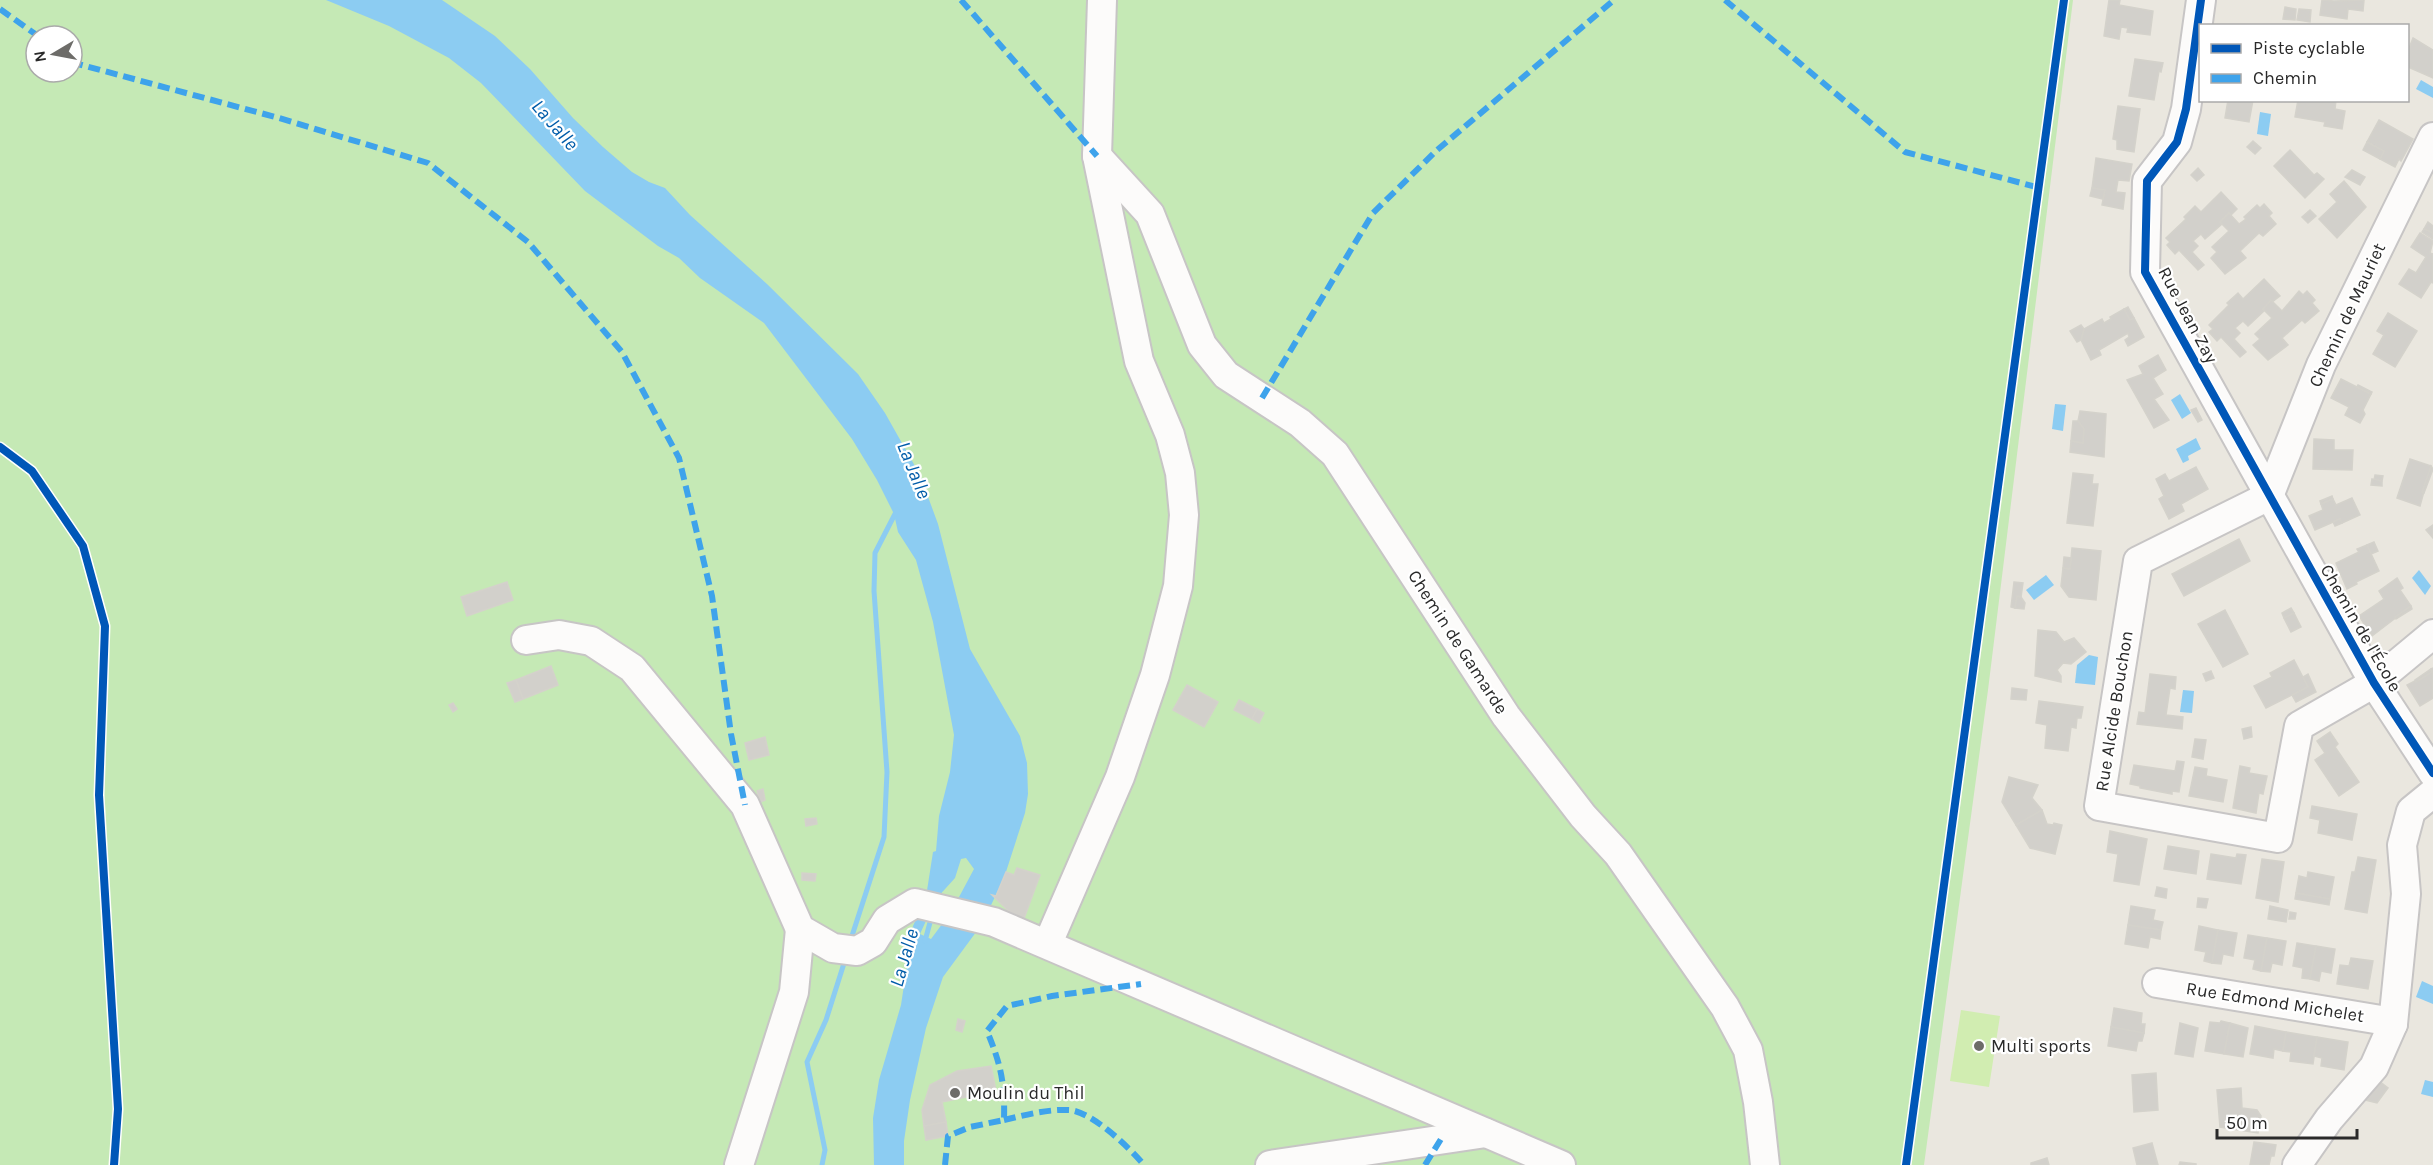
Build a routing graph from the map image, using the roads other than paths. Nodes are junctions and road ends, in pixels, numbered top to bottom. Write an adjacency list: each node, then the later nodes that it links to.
1 (1102, 0): 4 (street)
2 (2201, 0): 5 (street, Rue Jean Zay)
3 (2433, 137): 5 (street, Chemin de Mauriet)
4 (1096, 156): 12 (street); 19 (street, Chemin de Gamarde)
5 (2269, 496): 8 (street, Chemin de l'École); 8 (street, Rue Alcide Bouchon)
6 (2433, 634): 8 (street)
7 (526, 640): 11 (street)
8 (2374, 683): 9 (street, Chemin de l'École)
9 (2433, 773)
10 (2433, 793): 14 (street)
11 (800, 929): 12 (street); 16 (street)
12 (1048, 943): 15 (street)
13 (2157, 983): 14 (street, Rue Edmond Michelet)
14 (2393, 1024): 20 (street)
15 (1486, 1133): 17 (street); 18 (street)
16 (739, 1165)
17 (1270, 1165)
18 (1561, 1165)
19 (1765, 1165)
20 (2296, 1165)

